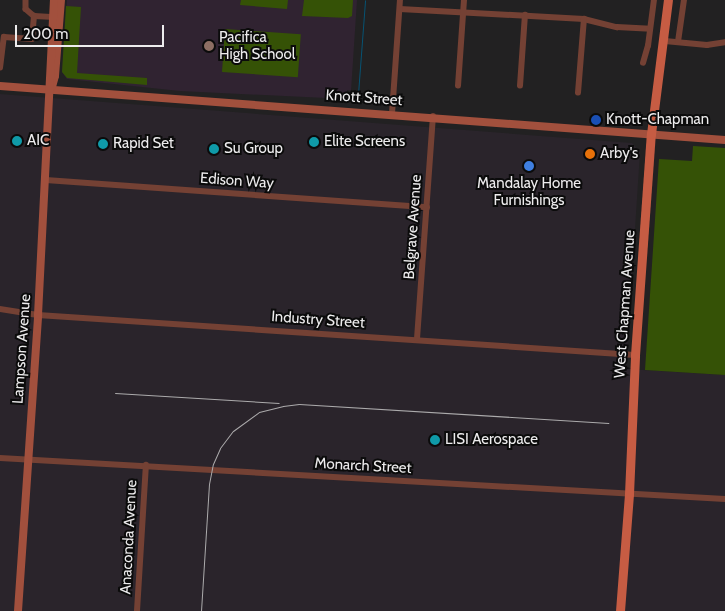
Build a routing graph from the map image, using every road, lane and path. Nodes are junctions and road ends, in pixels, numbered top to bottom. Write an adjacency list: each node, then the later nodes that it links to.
1 (26, 0): 12 (street)
2 (54, 0): 13 (main road, Lampson Avenue)
3 (61, 0): 13 (main road, Lampson Avenue)
4 (400, 0): 9 (street)
5 (464, 0): 10 (street)
6 (654, 0): 15 (street)
7 (668, 0): 16 (main road, West Chapman Avenue)
8 (684, 0): 17 (street)
9 (400, 9): 10 (street); 26 (street)
10 (463, 12): 11 (street); 22 (street)
11 (525, 15): 14 (street); 23 (street)
12 (34, 16): 13 (street); 20 (street)
13 (56, 18): 24 (main road, Lampson Avenue)
14 (584, 19): 15 (street); 25 (street)
15 (650, 29): 19 (street)
16 (665, 41): 17 (street); 28 (main road, West Chapman Avenue)
17 (678, 42): 18 (street)
18 (725, 42)
19 (643, 64)
20 (0, 68)
21 (0, 86): 24 (main road, Knott Street)
22 (458, 86)
23 (520, 86)
24 (51, 89): 26 (main road, Knott Street); 30 (main road, Lampson Avenue)
25 (578, 93)
26 (392, 114): 27 (main road, Knott Street)
27 (433, 117): 28 (main road, Knott Street); 31 (street, Belgrave Avenue)
28 (651, 134): 29 (main road, Knott Street); 35 (main road, West Chapman Avenue)
29 (725, 140)
30 (46, 180): 31 (street, Edison Way); 33 (main road, Lampson Avenue)
31 (427, 207): 34 (street, Belgrave Avenue)
32 (0, 309): 33 (street, Industry Street)
33 (38, 315): 34 (street, Industry Street); 37 (main road, Lampson Avenue)
34 (417, 339): 35 (street, Industry Street)
35 (635, 355): 39 (main road, West Chapman Avenue)
36 (0, 458): 37 (street, Monarch Street)
37 (28, 459): 38 (street, Monarch Street); 41 (main road, Lampson Avenue)
38 (146, 465): 39 (street, Monarch Street); 42 (street, Anaconda Avenue)
39 (629, 494): 40 (street, Monarch Street); 43 (main road, West Chapman Avenue)
40 (725, 499)
41 (18, 611)
42 (137, 611)
43 (620, 611)

